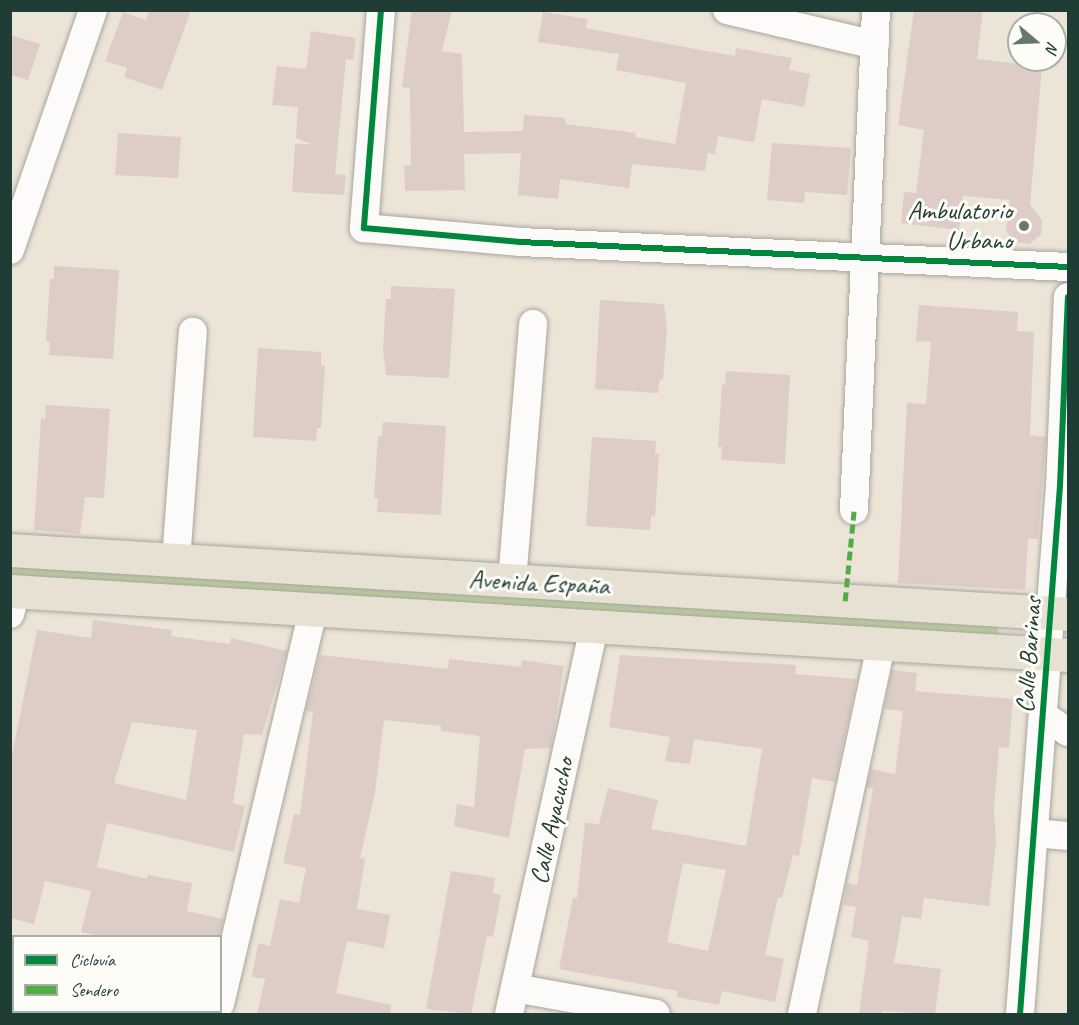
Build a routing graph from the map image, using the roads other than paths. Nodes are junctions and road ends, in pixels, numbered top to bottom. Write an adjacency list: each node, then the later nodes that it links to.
1 (93, 10): 6 (street)
2 (381, 10): 7 (street)
3 (876, 10): 5 (street)
4 (737, 12): 5 (street)
5 (875, 45): 7 (street)
6 (10, 250)
7 (865, 259): 8 (street); 12 (street)
8 (1068, 267)
9 (1068, 297): 18 (street, Calle Barinas)
10 (533, 324): 15 (street)
11 (193, 332): 14 (street)
12 (855, 510)
13 (10, 550): 14 (main road, Avenida España)
14 (176, 561): 15 (main road, Avenida España)
15 (512, 581): 18 (main road, Avenida España)
16 (12, 599): 17 (main road, Avenida España)
17 (313, 610): 19 (main road, Avenida España); 26 (street)
18 (1060, 613): 21 (street, Calle Barinas)
19 (594, 627): 20 (main road, Avenida España); 27 (street, Calle Ayacucho)
20 (881, 644): 21 (main road, Avenida España); 29 (street)
21 (1058, 655): 22 (street, Calle Barinas)
22 (1044, 716): 23 (street); 24 (street, Calle Barinas)
23 (1068, 732)
24 (1034, 833): 25 (street); 30 (street, Calle Barinas)
25 (1068, 836)
26 (222, 996)
27 (512, 1001): 28 (street)
28 (656, 1014)
29 (802, 1014)
30 (1020, 1014)

